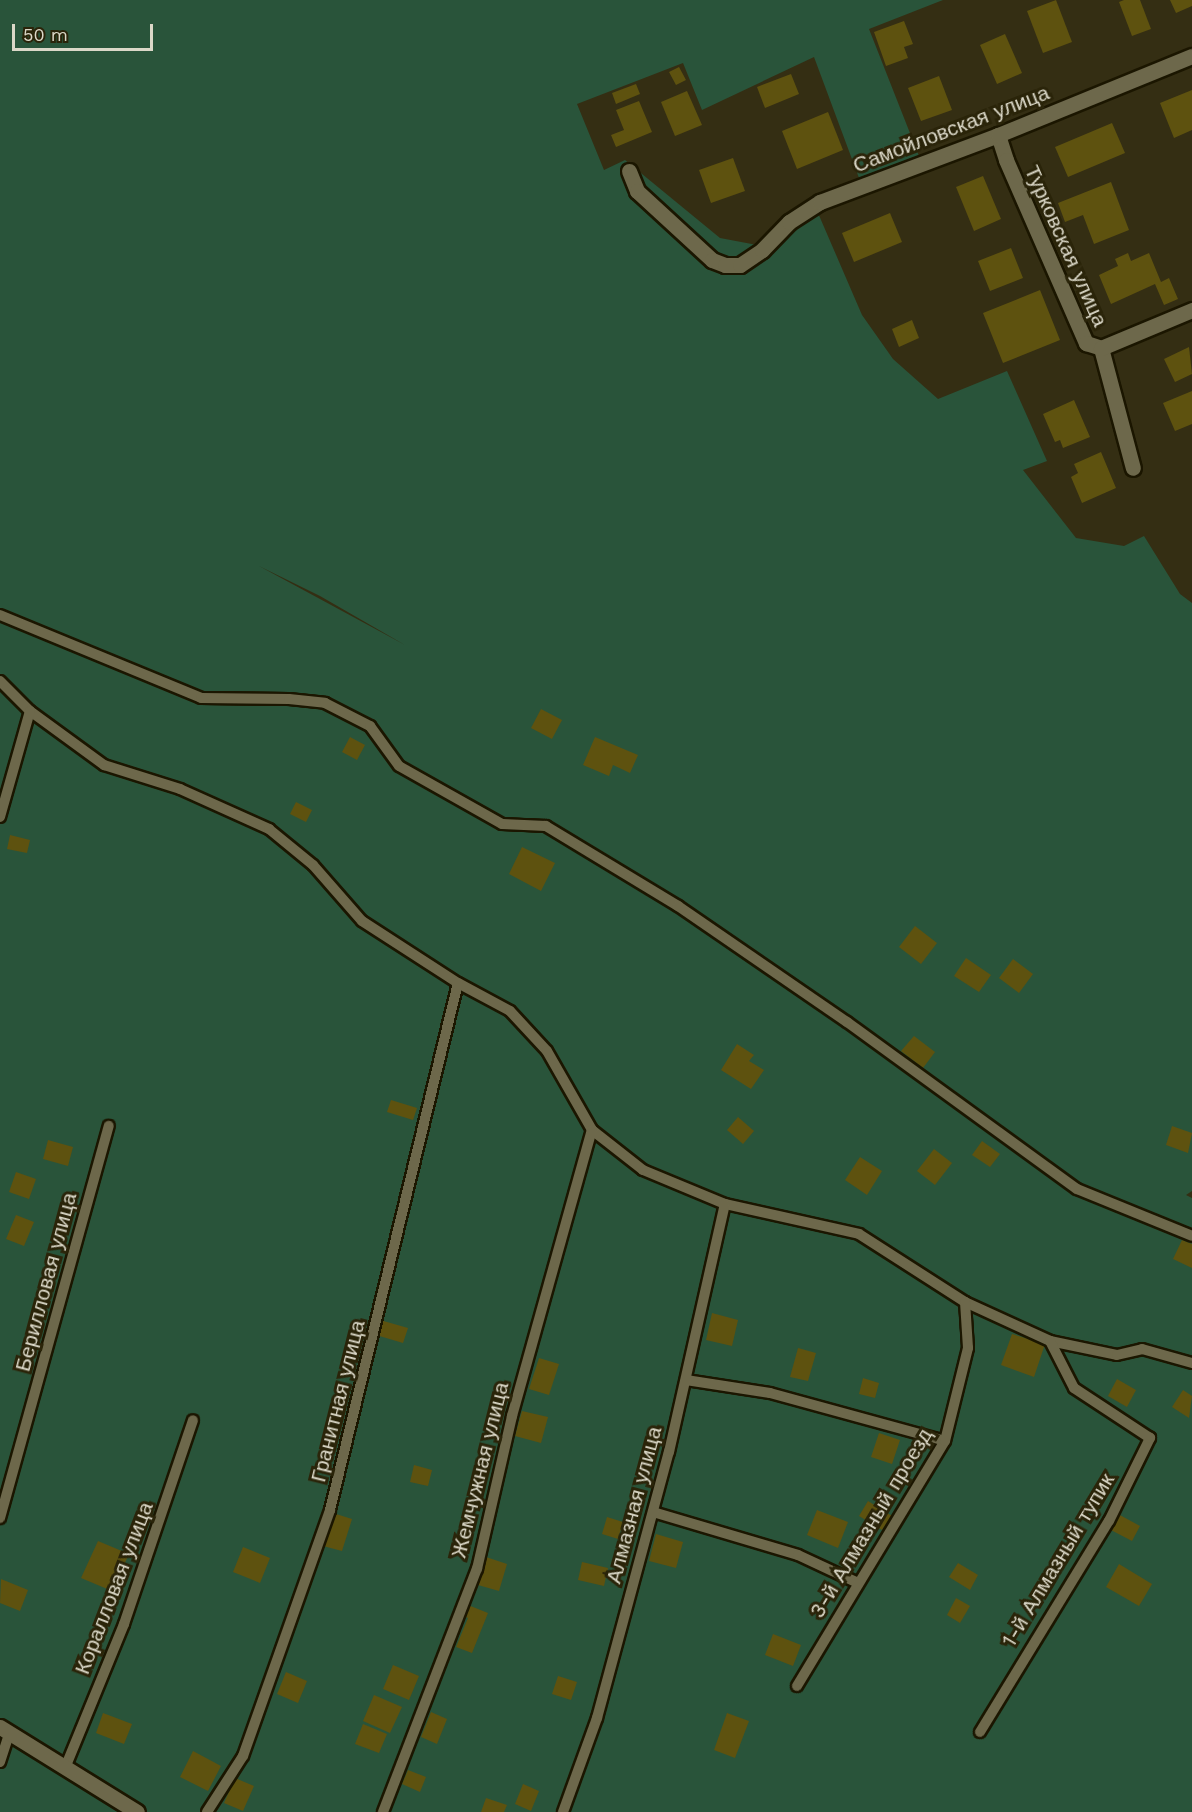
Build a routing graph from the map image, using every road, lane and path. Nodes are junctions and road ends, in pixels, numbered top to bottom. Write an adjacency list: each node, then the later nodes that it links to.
1 (1192, 56): 2 (street, Самойловская улица)
2 (998, 135): 3 (street, Самойловская улица); 5 (street, Турковская улица)
3 (629, 171)
4 (1192, 310): 5 (street)
5 (1101, 348): 6 (street, Турковская улица)
6 (1133, 468)
7 (0, 615): 15 (lane)
8 (0, 681): 9 (lane)
9 (30, 711): 10 (lane); 11 (lane)
10 (0, 818)
11 (458, 983): 13 (lane); 31 (lane, Гранитная улица)
12 (109, 1126): 23 (lane, Берилловая улица)
13 (592, 1130): 14 (lane); 32 (lane, Жемчужная улица)
14 (725, 1204): 16 (lane); 19 (lane, Алмазная улица)
15 (1192, 1236)
16 (965, 1302): 17 (lane); 21 (lane, 3-й Алмазный проезд)
17 (1050, 1341): 18 (lane); 27 (lane, 1-й Алмазный тупик)
18 (1192, 1363)
19 (686, 1380): 21 (lane); 22 (lane, Алмазная улица)
20 (193, 1420): 29 (lane, Коралловая улица)
21 (945, 1441): 24 (lane, 3-й Алмазный проезд)
22 (653, 1512): 24 (lane); 33 (lane, Алмазная улица)
23 (0, 1518)
24 (858, 1582): 25 (lane, 3-й Алмазный проезд)
25 (797, 1686)
26 (5, 1729): 28 (lane); 29 (street)
27 (980, 1732)
28 (0, 1762)
29 (65, 1768): 30 (street)
30 (137, 1812)
31 (207, 1812)
32 (383, 1812)
33 (563, 1812)

